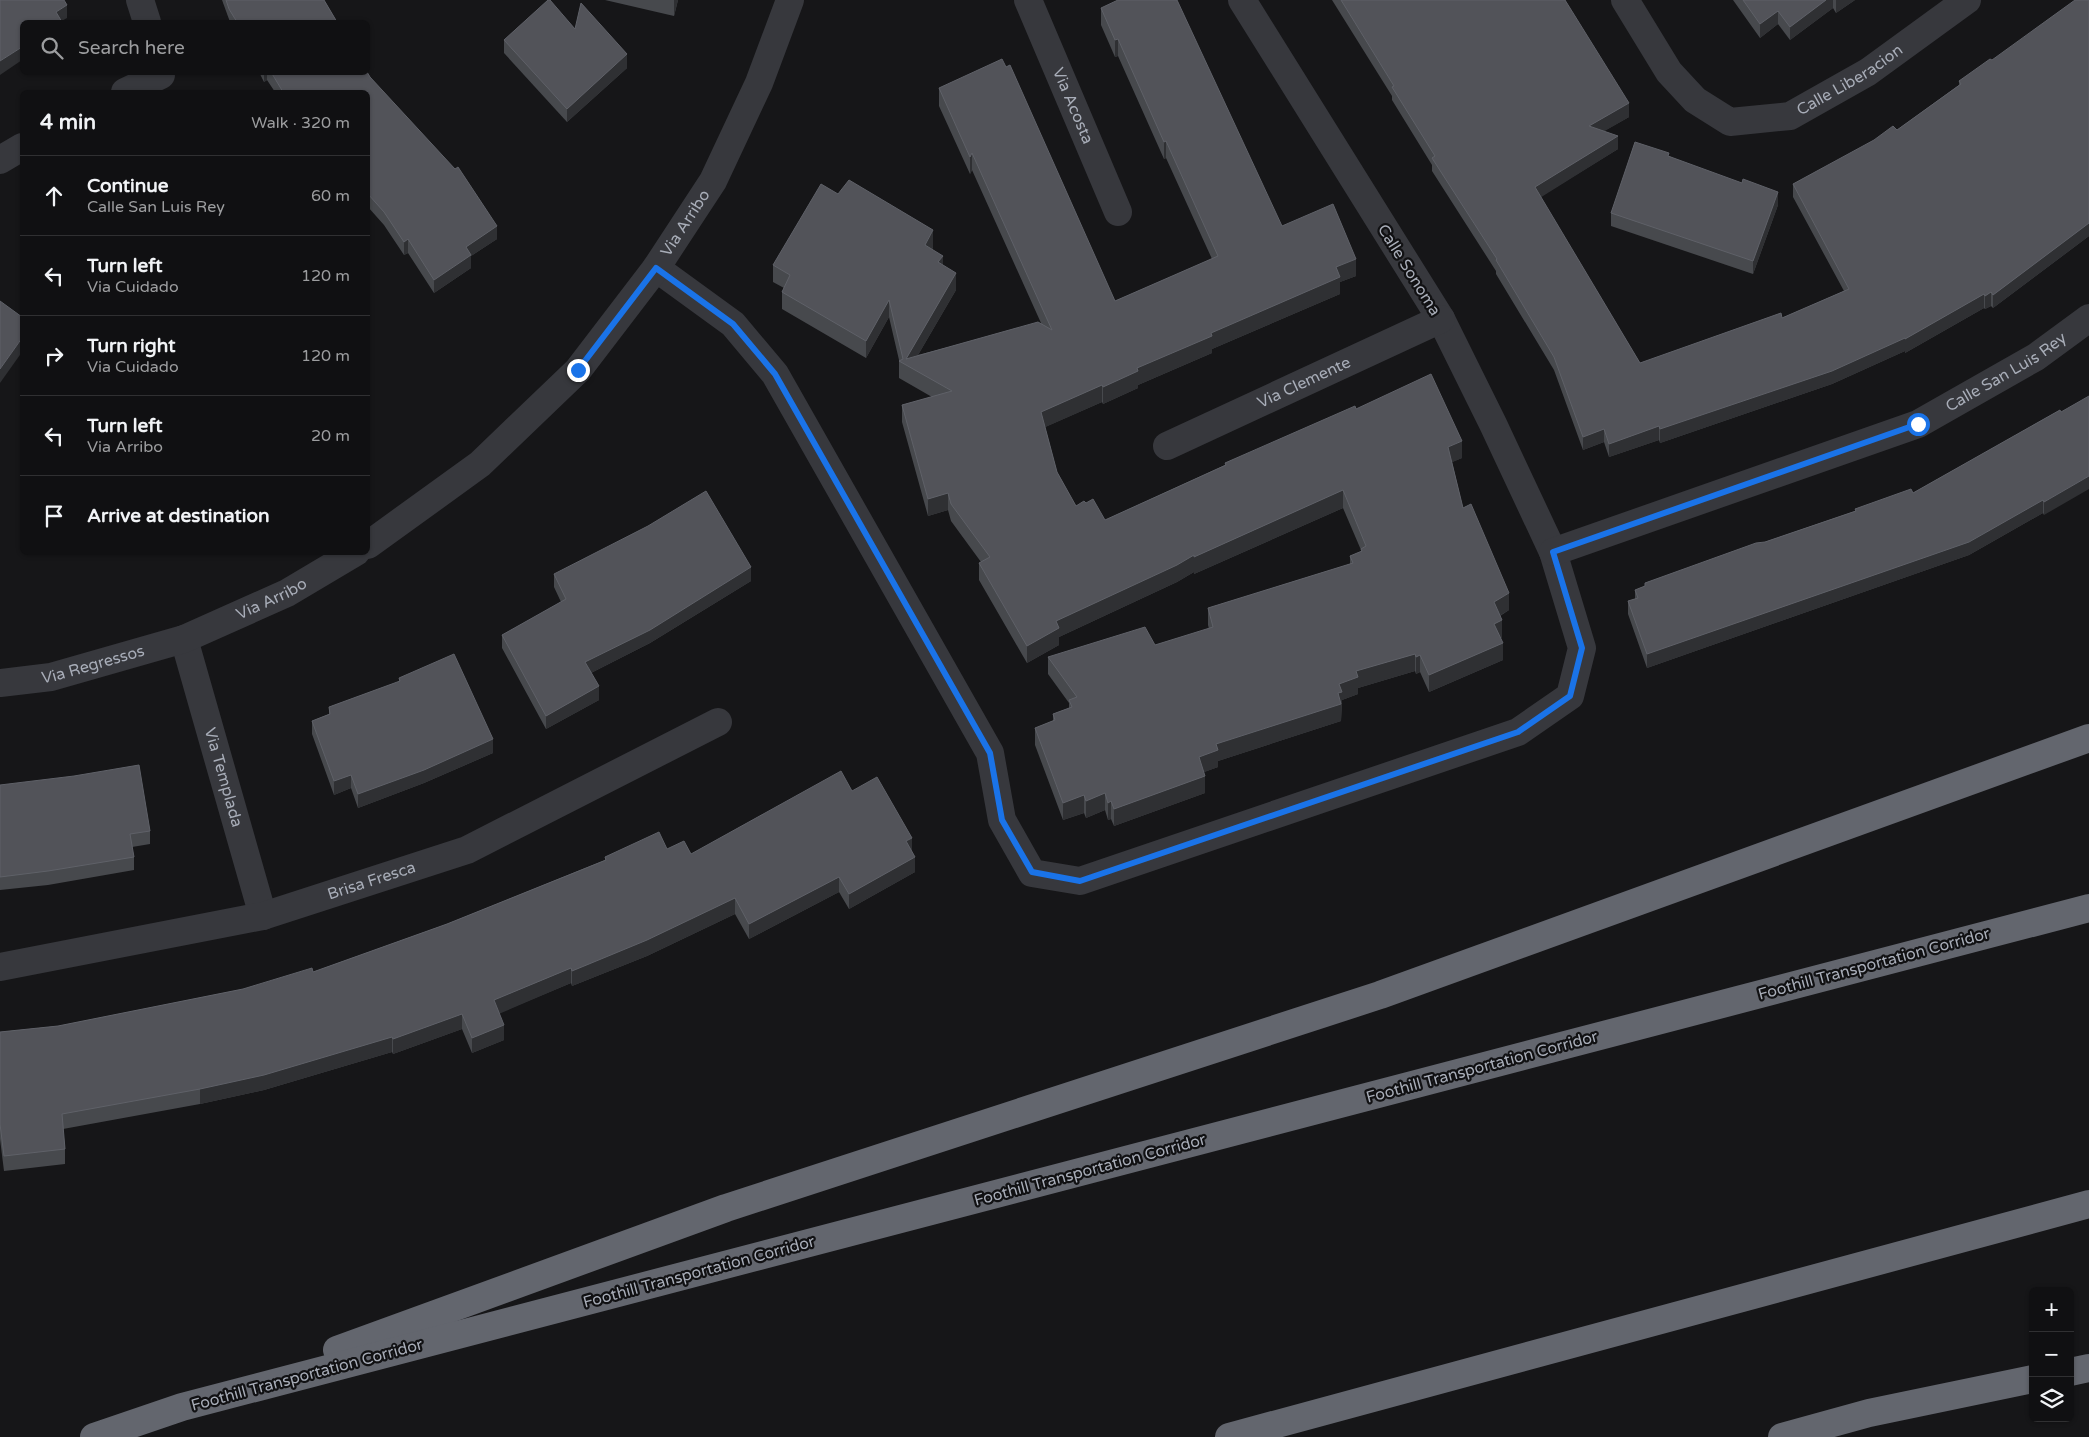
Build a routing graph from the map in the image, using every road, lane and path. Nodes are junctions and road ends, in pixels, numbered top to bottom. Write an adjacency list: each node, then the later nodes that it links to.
1 (140, 0): 7 (street)
2 (790, 0): 13 (street, Via Arribo)
3 (1028, 0): 12 (street, Via Acosta)
4 (1242, 0): 15 (street, Calle Sonoma)
5 (1625, 0): 6 (street, Calle Liberacion)
6 (1967, 0)
7 (145, 20)
8 (164, 80): 9 (street)
9 (132, 90)
10 (20, 148): 11 (street)
11 (0, 160)
12 (1118, 212)
13 (656, 268): 17 (street, Via Arribo); 18 (street, Calle Sonoma)
14 (2089, 318): 18 (street, Calle San Luis Rey)
15 (1441, 320): 16 (street, Via Clemente); 18 (street, Calle Sonoma)
16 (1167, 446)
17 (370, 545)
18 (1553, 552)
19 (351, 555): 20 (street, Via Arribo)
20 (184, 639): 21 (street, Via Regressos); 25 (street, Via Templada)
21 (0, 684)
22 (718, 722): 25 (street, Brisa Fresca)
23 (2089, 738): 31 (highway)
24 (2089, 908): 31 (highway, Foothill Transportation Corridor)
25 (263, 916): 26 (street, Brisa Fresca)
26 (0, 967)
27 (2089, 1204): 33 (highway)
28 (2089, 1368): 29 (highway)
29 (2074, 1371)
30 (2029, 1380): 34 (highway)
31 (182, 1407): 32 (highway, Foothill Transportation Corridor)
32 (94, 1437)
33 (1229, 1437)
34 (1782, 1437)

